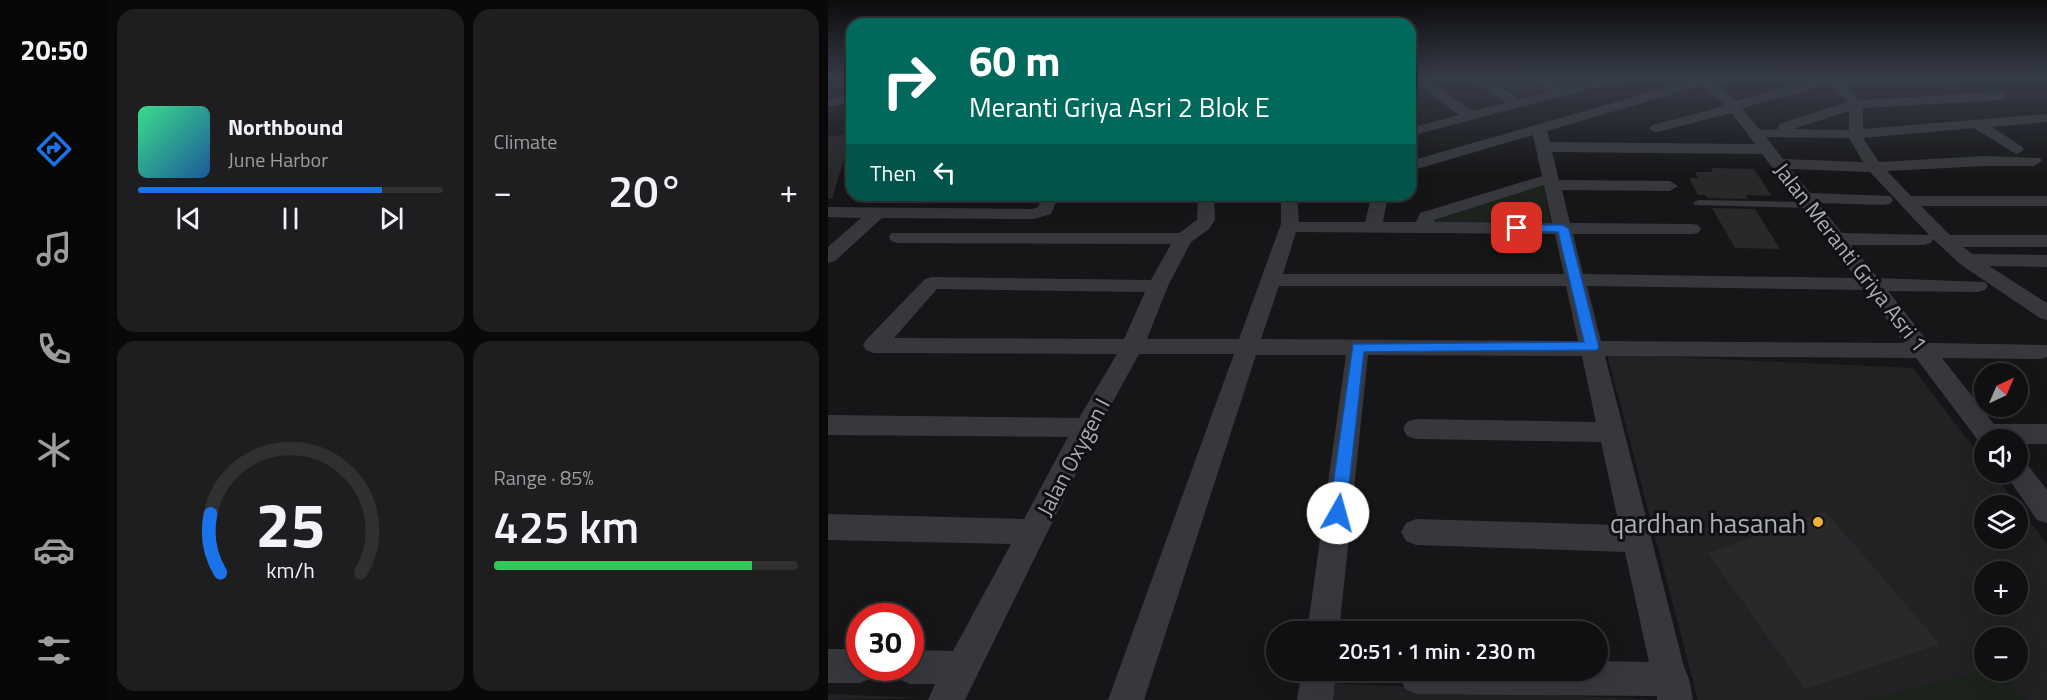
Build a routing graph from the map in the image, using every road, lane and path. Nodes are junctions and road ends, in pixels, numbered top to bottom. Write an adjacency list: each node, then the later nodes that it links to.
1 (1462, 111): 11 (street)
2 (1490, 111): 11 (street)
3 (1586, 111): 10 (street)
4 (1602, 111): 10 (street)
5 (1722, 111): 16 (street)
6 (1738, 111): 19 (street, Jalan Meranti Griya Asri 1)
7 (1851, 111): 13 (street)
8 (1909, 111): 13 (street)
9 (1971, 111): 13 (street)
10 (1592, 114): 18 (street)
11 (1470, 116): 15 (street)
12 (2047, 118): 14 (street)
13 (1856, 119): 14 (street); 19 (street); 19 (street); 24 (street)
14 (1977, 124): 20 (street)
15 (1416, 127)
16 (1658, 128)
17 (1416, 130): 21 (street)
18 (1541, 138): 19 (street); 21 (street); 25 (street)
19 (1767, 146): 24 (street); 34 (street, Jalan Meranti Griya Asri 1)
20 (2016, 149)
21 (1450, 155): 23 (street)
22 (2034, 161): 24 (street)
23 (1416, 164)
24 (1874, 167): 32 (street)
25 (1552, 182): 26 (street); 42 (street); 43 (street)
26 (1670, 186)
27 (1884, 200): 34 (street)
28 (944, 201): 39 (street)
29 (1049, 201): 39 (street)
30 (1288, 201): 40 (street)
31 (1379, 201): 41 (street)
32 (1906, 201): 33 (street); 49 (street)
33 (2047, 201)
34 (1808, 202): 35 (lane); 46 (street, Jalan Meranti Griya Asri 1)
35 (1698, 203)
36 (1206, 208): 47 (street, Jalan Oxygen I)
37 (828, 212): 38 (street)
38 (877, 213): 39 (street); 51 (street)
39 (931, 213)
40 (1289, 227): 41 (street); 54 (street)
41 (1373, 227): 42 (street)
42 (1424, 228): 43 (street)
43 (1563, 229): 44 (street); 55 (street)
44 (1692, 229)
45 (898, 237): 47 (street)
46 (1836, 238): 48 (street); 56 (street, Jalan Meranti Griya Asri 1)
47 (1183, 239): 57 (street, Jalan Oxygen I)
48 (1924, 239)
49 (1945, 241): 50 (street); 52 (street)
50 (2047, 241)
51 (828, 257)
52 (1967, 260): 53 (street); 59 (street)
53 (2047, 261)
54 (1271, 280): 55 (street); 61 (street)
55 (1576, 280): 56 (street); 63 (street)
56 (1872, 285): 58 (street); 65 (street, Jalan Meranti Griya Asri 1)
57 (1158, 286): 60 (street, Jalan Oxygen I); 60 (street)
58 (1978, 286)
59 (2047, 313)
60 (1132, 347): 61 (street); 67 (street, Jalan Oxygen I)
61 (1248, 347): 62 (street); 88 (street)
62 (1358, 347): 63 (street); 79 (street)
63 (1592, 347): 65 (street); 70 (street)
64 (2041, 351): 65 (street)
65 (1924, 352): 69 (street, Jalan Meranti Griya Asri 1)
66 (828, 425): 67 (street)
67 (1086, 428): 76 (street, Jalan Oxygen I)
68 (1416, 429): 70 (street)
69 (1983, 429)
70 (1612, 432): 78 (street)
71 (2047, 434): 72 (street)
72 (2028, 435)
73 (2025, 483): 74 (street)
74 (2047, 511)
75 (828, 527): 76 (street)
76 (1033, 532): 83 (street, Jalan Oxygen I)
77 (1416, 532): 78 (street)
78 (1638, 539): 86 (street)
79 (1324, 621)
80 (828, 666): 81 (street)
81 (846, 666)
82 (924, 667): 83 (street)
83 (964, 668): 87 (street, Jalan Oxygen I)
84 (1318, 681): 89 (street)
85 (1496, 681): 86 (street)
86 (1674, 690)
87 (946, 700)
88 (1126, 700)
89 (1315, 700)

